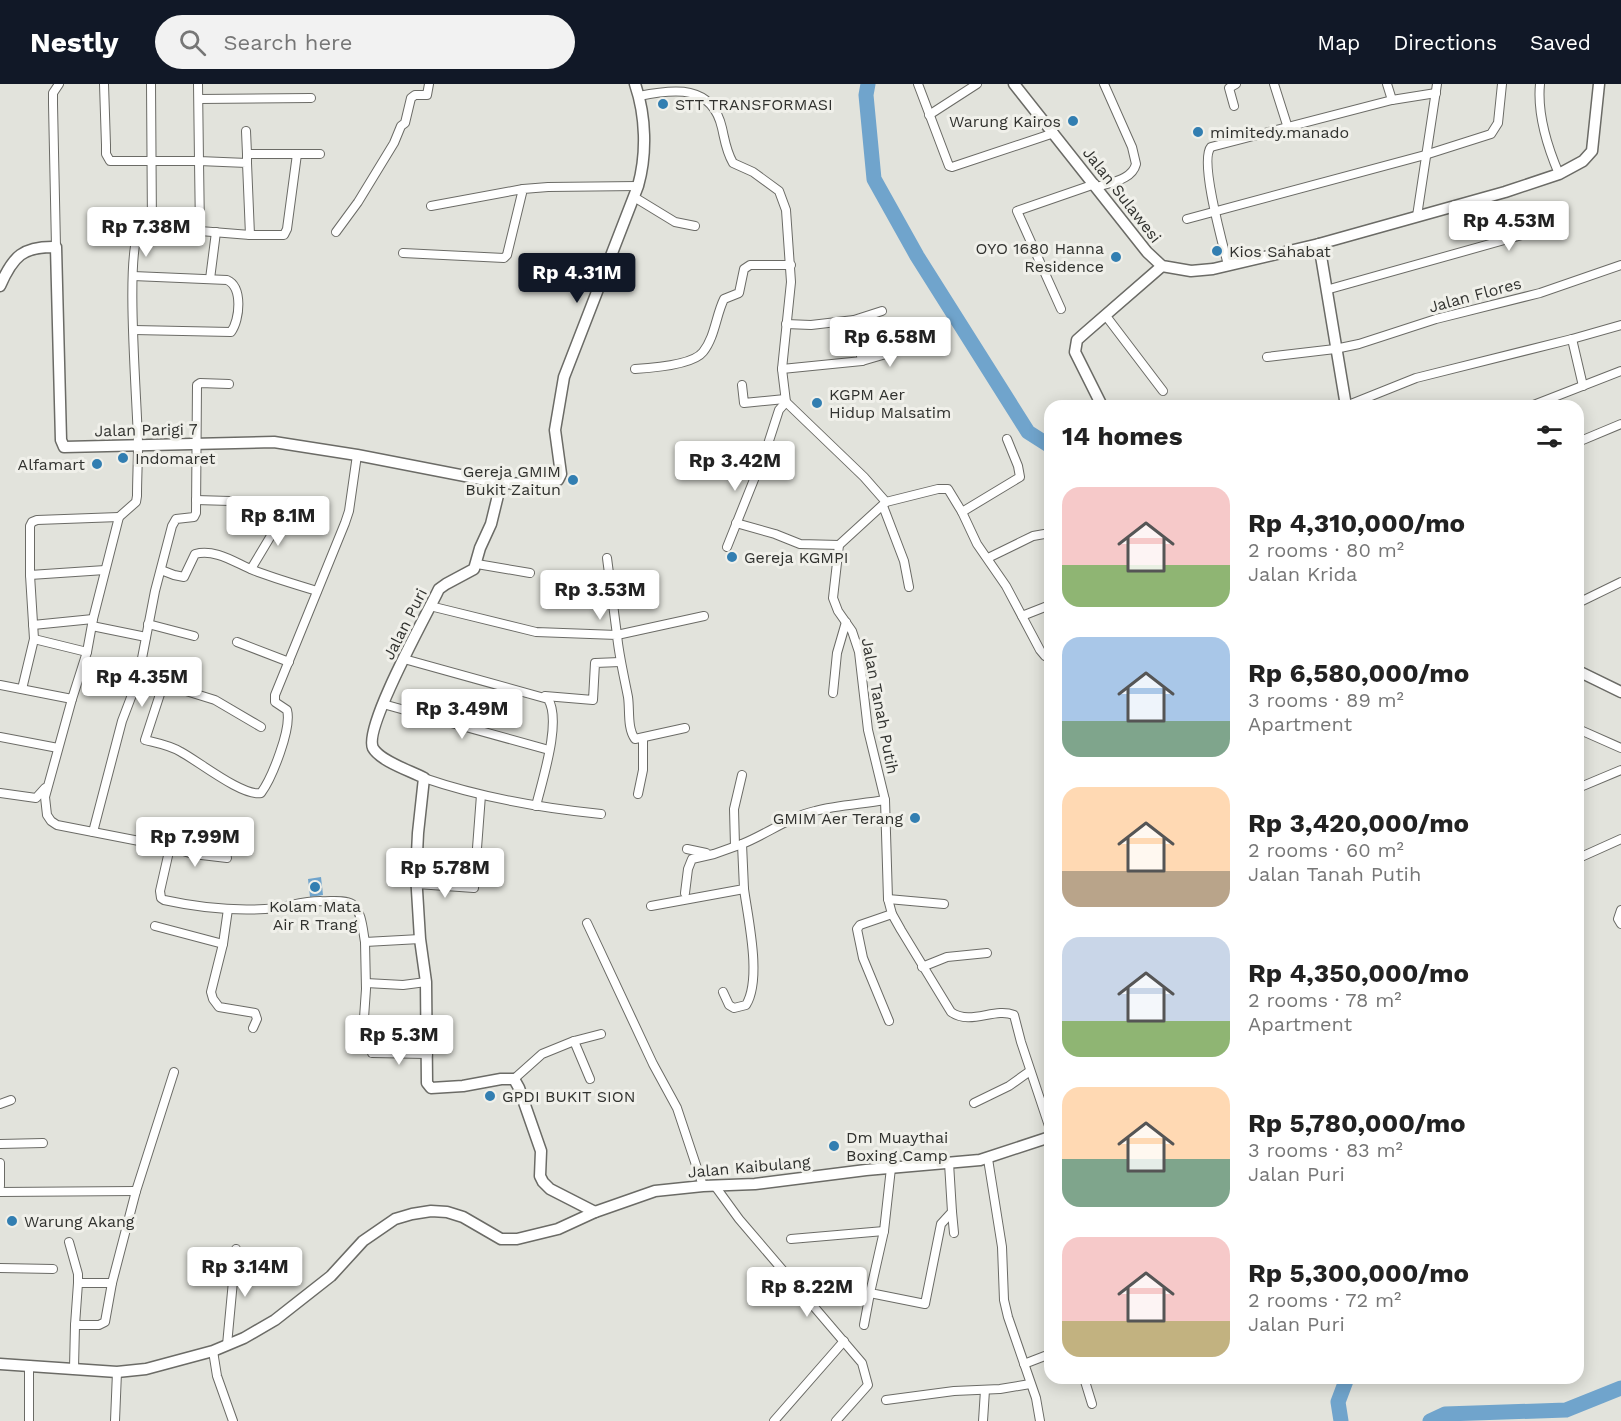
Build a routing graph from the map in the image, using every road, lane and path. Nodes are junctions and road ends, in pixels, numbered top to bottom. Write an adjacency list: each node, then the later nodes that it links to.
1 (59, 84): 50 (street)
2 (104, 84): 33 (street)
3 (151, 84): 33 (street)
4 (198, 84): 21 (street)
5 (429, 84): 47 (street)
6 (635, 84): 19 (street)
7 (918, 84): 24 (street)
8 (977, 84): 24 (street)
9 (1014, 84): 27 (street, Jalan Sulawesi)
10 (1104, 84): 35 (street)
11 (1236, 84): 23 (street)
12 (1274, 84): 25 (street)
13 (1387, 84): 22 (street)
14 (1437, 84): 18 (street)
15 (1502, 84): 30 (street)
16 (1540, 84): 34 (street)
17 (1599, 84): 34 (street, Jalan Sulawesi)
18 (1436, 93): 22 (street); 30 (street)
19 (639, 96): 37 (street); 52 (street)
20 (311, 98): 21 (street)
21 (199, 99): 32 (street)
22 (1392, 100): 25 (street)
23 (1234, 106)
24 (929, 115): 27 (street)
25 (1288, 128): 39 (street)
26 (246, 131): 31 (street)
27 (1054, 133): 35 (street, Jalan Sulawesi)
28 (297, 154): 29 (street); 31 (street); 48 (street)
29 (320, 154)
30 (1425, 155): 39 (street); 40 (street)
31 (247, 159): 32 (street); 48 (street)
32 (199, 161): 33 (street); 45 (street)
33 (153, 162): 43 (street)
34 (1559, 174): 40 (street, Jalan Sulawesi)
35 (1096, 185): 55 (street, Jalan Sulawesi); 60 (street)
36 (522, 189): 37 (street); 38 (street); 51 (street)
37 (636, 191): 42 (street); 92 (street, Jalan Parigi 7)
38 (431, 206)
39 (1214, 212): 41 (street); 53 (street)
40 (1417, 216): 49 (street, Jalan Sulawesi)
41 (1187, 219)
42 (695, 226)
43 (152, 228): 45 (street); 56 (street)
44 (1539, 230): 59 (street)
45 (200, 231): 46 (street)
46 (216, 232): 48 (street); 57 (street)
47 (336, 232)
48 (250, 235)
49 (1318, 244): 53 (street, Jalan Sulawesi); 59 (street)
50 (56, 247): 58 (street); 87 (street, Jalan Parigi 7)
51 (403, 253)
52 (791, 265): 64 (street); 72 (street)
53 (1228, 265): 55 (street, Jalan Sulawesi)
54 (1621, 265): 69 (street, Jalan Flores)
55 (1162, 266): 62 (street)
56 (133, 276): 57 (street); 66 (street)
57 (210, 279): 66 (street)
58 (0, 286)
59 (1326, 290): 69 (street)
60 (1061, 309)
61 (882, 311): 63 (street)
62 (1106, 316): 78 (street); 80 (street)
63 (854, 320): 64 (street); 71 (street)
64 (786, 324): 73 (street)
65 (1621, 325): 67 (street)
66 (134, 330): 87 (street)
67 (1572, 339): 77 (street); 82 (street)
68 (910, 348): 71 (street)
69 (1335, 349): 70 (street, Jalan Flores); 81 (street)
70 (1267, 357)
71 (862, 361): 73 (street)
72 (635, 369)
73 (782, 369): 79 (street)
74 (1621, 371): 77 (street)
75 (229, 384): 88 (street)
76 (742, 385): 79 (street)
77 (1583, 386): 83 (street)
78 (1163, 391)
79 (785, 400): 89 (street); 95 (street)
80 (1099, 400)
81 (1343, 400)
82 (1359, 400)
83 (1547, 400)
84 (1621, 424): 86 (street)
85 (1007, 439): 96 (street)
86 (1584, 439)
87 (138, 445): 88 (street, Jalan Parigi 7); 98 (street)
88 (197, 445): 90 (street, Jalan Parigi 7); 93 (street)
89 (767, 447): 91 (street); 99 (street)
90 (357, 455): 92 (street, Jalan Parigi 7); 113 (street)
91 (783, 476)
92 (501, 483): 105 (street)
93 (196, 500): 94 (street); 108 (street)
94 (268, 502)
95 (885, 504): 96 (street); 101 (street); 112 (street)
96 (962, 512): 104 (street)
97 (284, 514): 106 (street)
98 (119, 517): 107 (street); 110 (street)
99 (736, 523): 101 (street); 102 (street)
100 (1044, 534): 104 (street)
101 (839, 545): 119 (street, Jalan Tanah Putih)
102 (727, 547)
103 (607, 558): 123 (street)
104 (988, 558): 118 (street)
105 (477, 564): 109 (street); 115 (street, Jalan Puri)
106 (251, 569): 108 (street); 113 (street)
107 (105, 570): 110 (street); 120 (street)
108 (161, 570): 121 (street)
109 (530, 573)
110 (30, 575): 122 (street)
111 (1621, 582): 114 (street)
112 (909, 586)
113 (317, 591): 131 (street)
114 (1584, 600)
115 (430, 606): 123 (street); 130 (street, Jalan Puri)
116 (1044, 607): 118 (street)
117 (704, 616): 123 (street)
118 (1022, 616): 129 (street)
119 (846, 622): 139 (street); 159 (street, Jalan Tanah Putih)
120 (92, 623): 122 (street); 125 (street); 128 (street)
121 (148, 624): 124 (street); 125 (street)
122 (33, 625): 126 (street)
123 (617, 635): 132 (street)
124 (194, 636)
125 (146, 637): 134 (street)
126 (34, 639): 128 (street); 137 (street)
127 (237, 642): 131 (street)
128 (87, 652): 141 (street)
129 (1044, 655)
130 (404, 659): 140 (street); 142 (street, Jalan Puri)
131 (289, 662): 136 (street)
132 (620, 662): 140 (street); 147 (street)
133 (1584, 673): 138 (street)
134 (138, 680): 136 (street); 162 (street)
135 (0, 685): 137 (street)
136 (163, 685): 143 (street)
137 (22, 689): 141 (street)
138 (1621, 692)
139 (833, 693)
140 (542, 696): 150 (street)
141 (72, 699): 149 (street)
142 (383, 704): 150 (street); 153 (street, Jalan Puri)
143 (261, 727)
144 (685, 728): 147 (street)
145 (1584, 732): 148 (street)
146 (0, 737): 149 (street)
147 (643, 738): 157 (street)
148 (1621, 747)
149 (58, 748): 154 (street)
150 (549, 750): 160 (street)
151 (1621, 770): 155 (street)
152 (742, 775): 164 (street)
153 (424, 778): 158 (street); 170 (street)
154 (47, 785): 156 (street); 162 (street)
155 (1584, 785)
156 (0, 793)
157 (638, 794)
158 (481, 795): 160 (street); 170 (street)
159 (885, 800): 164 (street); 173 (street, Jalan Tanah Putih)
160 (536, 806): 161 (street)
161 (601, 814)
162 (93, 832): 165 (street)
163 (1621, 839): 168 (street)
164 (738, 845): 167 (street); 171 (street)
165 (170, 847): 169 (street); 176 (street)
166 (687, 849): 167 (street)
167 (714, 854): 172 (street)
168 (1584, 856)
169 (227, 858)
170 (417, 884): 182 (street)
171 (744, 889): 175 (street); 189 (street)
172 (685, 893)
173 (888, 899): 174 (street); 178 (street, Jalan Tanah Putih)
174 (944, 904)
175 (651, 906)
176 (228, 909): 183 (street); 184 (street)
177 (1621, 910): 180 (street)
178 (892, 914): 186 (street, Jalan Tanah Putih); 190 (street)
179 (587, 923): 212 (street)
180 (1621, 924)
181 (155, 926): 184 (street)
182 (420, 939): 183 (street); 187 (street)
183 (365, 942): 188 (street)
184 (223, 944): 191 (street)
185 (987, 953): 186 (street)
186 (922, 967): 195 (street, Jalan Tanah Putih)
187 (426, 982): 188 (street); 194 (street)
188 (366, 983): 194 (street)
189 (723, 992)
190 (889, 1021)
191 (253, 1028)
192 (601, 1034): 193 (street)
193 (574, 1041): 197 (street); 198 (street)
194 (428, 1054): 197 (street)
195 (1030, 1071): 200 (street); 202 (street)
196 (174, 1072): 213 (street)
197 (514, 1079): 215 (street)
198 (590, 1079)
199 (11, 1100): 201 (street)
200 (974, 1103)
201 (0, 1104)
202 (1044, 1112)
203 (1044, 1139): 206 (street, Jalan Kaibulang)
204 (43, 1143): 205 (street)
205 (0, 1144)
206 (988, 1159): 208 (street, Jalan Kaibulang); 234 (street)
207 (0, 1163): 210 (street)
208 (949, 1163): 209 (street, Jalan Kaibulang); 216 (street)
209 (891, 1168): 211 (street, Jalan Kaibulang); 217 (street)
210 (0, 1184)
211 (715, 1185): 212 (street, Jalan Kaibulang); 229 (street)
212 (702, 1186): 215 (street, Jalan Kaibulang)
213 (136, 1191): 214 (street); 225 (street)
214 (0, 1192)
215 (595, 1212): 230 (street, Jalan Kaibulang)
216 (952, 1212): 218 (street); 226 (street)
217 (884, 1231): 219 (street); 226 (street)
218 (954, 1233)
219 (791, 1239)
220 (69, 1242): 224 (street)
221 (236, 1249): 230 (street)
222 (0, 1268): 223 (street)
223 (53, 1269)
224 (78, 1283): 225 (street); 227 (street)
225 (112, 1283): 227 (street)
226 (870, 1293): 228 (street)
227 (75, 1325): 236 (street)
228 (864, 1325)
229 (844, 1341): 246 (street); 247 (street)
230 (227, 1345): 231 (street, Jalan Kaibulang)
231 (213, 1351): 237 (street, Jalan Kaibulang); 245 (street)
232 (1044, 1356): 234 (street)
233 (0, 1364): 235 (street, Jalan Kaibulang)
234 (1024, 1364): 238 (street)
235 (29, 1365): 236 (street, Jalan Kaibulang); 243 (street)
236 (74, 1368): 237 (street, Jalan Kaibulang)
237 (117, 1372): 244 (street)
238 (1030, 1384): 240 (street); 249 (street)
239 (1086, 1384): 242 (street)
240 (986, 1390): 241 (street); 248 (street)
241 (886, 1400)
242 (1092, 1404)
243 (29, 1421)
244 (115, 1421)
245 (233, 1421)
246 (774, 1421)
247 (836, 1421)
248 (983, 1421)
249 (1040, 1421)

